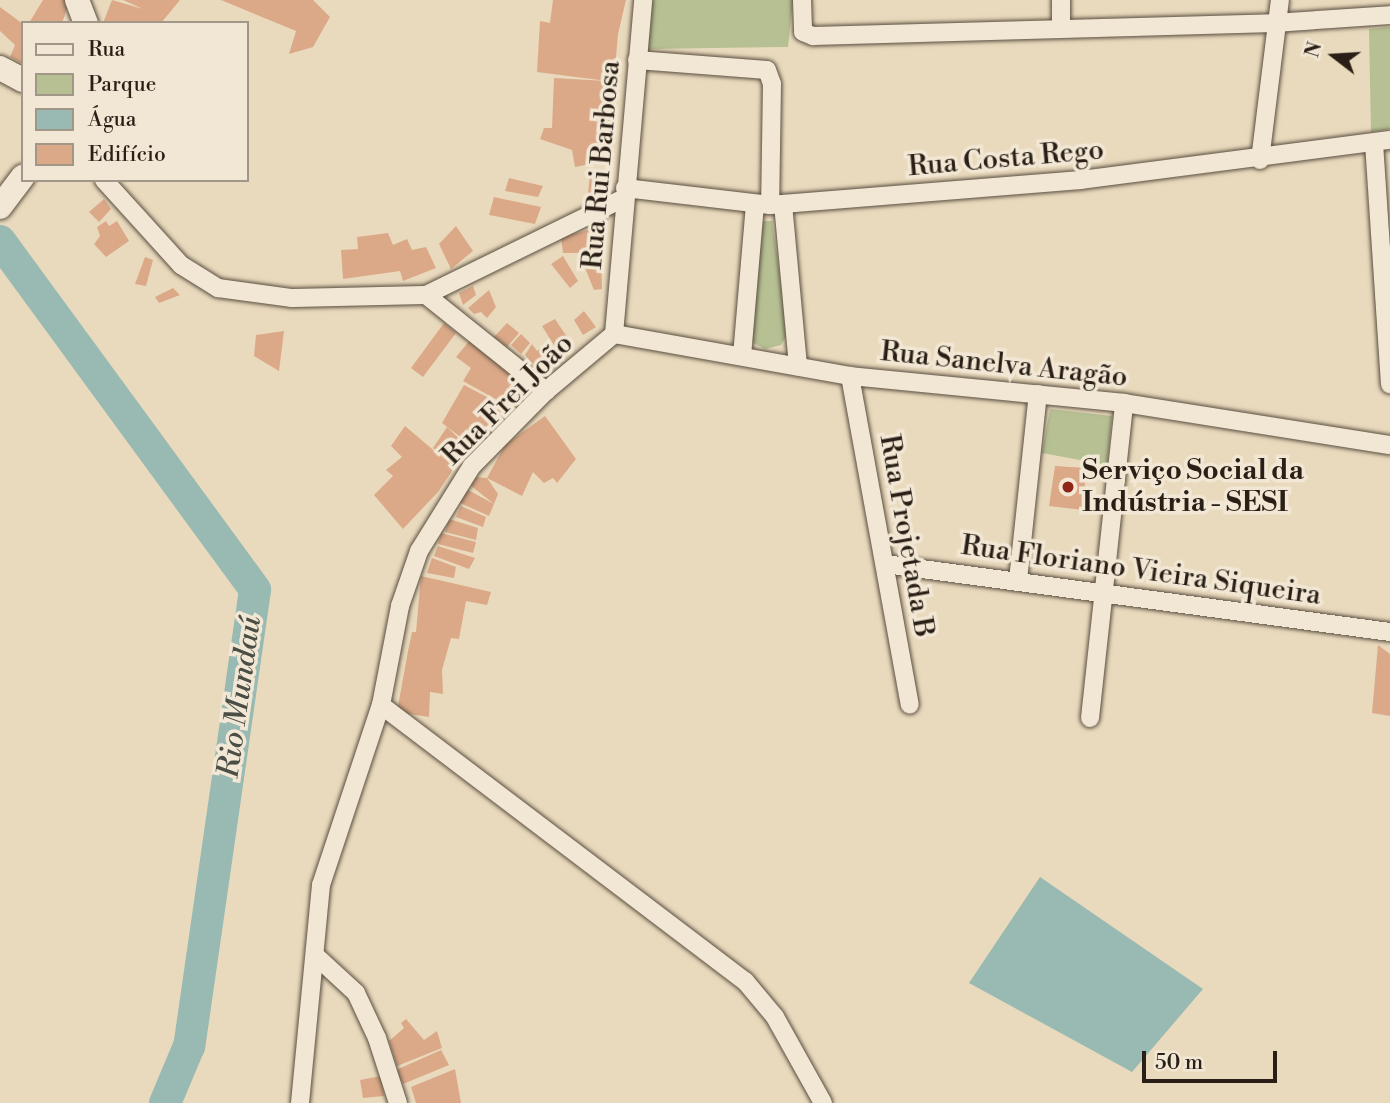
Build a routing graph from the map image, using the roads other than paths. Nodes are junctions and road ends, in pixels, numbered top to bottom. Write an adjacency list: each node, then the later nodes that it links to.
1 (643, 0): 8 (street, Rua Rui Barbosa)
2 (802, 0): 7 (street)
3 (1061, 0): 7 (street)
4 (1280, 0): 6 (street)
5 (1390, 15): 6 (street)
6 (1274, 23): 7 (street); 12 (street)
7 (1061, 29)
8 (637, 60): 15 (street, Rua Rui Barbosa); 16 (street)
9 (0, 68): 10 (main road)
10 (21, 80)
11 (1382, 142): 12 (street, Rua Costa Rego); 23 (street)
12 (1260, 160): 16 (street, Rua Costa Rego)
13 (21, 180): 17 (main road)
14 (106, 182): 18 (street)
15 (624, 193): 16 (street, Rua Costa Rego); 18 (street); 19 (street, Rua Rui Barbosa)
16 (769, 205): 20 (street); 21 (street)
17 (0, 207)
18 (426, 295): 24 (street)
19 (614, 334): 20 (street, Rua Sanelva Aragão); 24 (street, Rua Frei João)
20 (742, 356): 21 (street, Rua Sanelva Aragão)
21 (798, 366): 22 (street, Rua Sanelva Aragão)
22 (850, 376): 25 (street, Rua Sanelva Aragão); 28 (street, Rua Projetada B)
23 (1390, 384)
24 (546, 391): 32 (street, Rua Frei João)
25 (1038, 394): 26 (street, Rua Sanelva Aragão); 29 (street)
26 (1125, 403): 27 (street, Rua Sanelva Aragão); 30 (street)
27 (1390, 445)
28 (885, 564): 29 (street, Rua Floriano Vieira Siqueira); 33 (street, Rua Projetada B)
29 (1018, 580): 30 (street, Rua Floriano Vieira Siqueira)
30 (1104, 592): 31 (street, Rua Floriano Vieira Siqueira); 34 (street)
31 (1390, 632)
32 (382, 705): 35 (street, Rua Frei João); 38 (street)
33 (910, 705)
34 (1090, 718)
35 (317, 957): 36 (street, Rua Frei João); 37 (street)
36 (300, 1103)
37 (398, 1103)
38 (823, 1103)

